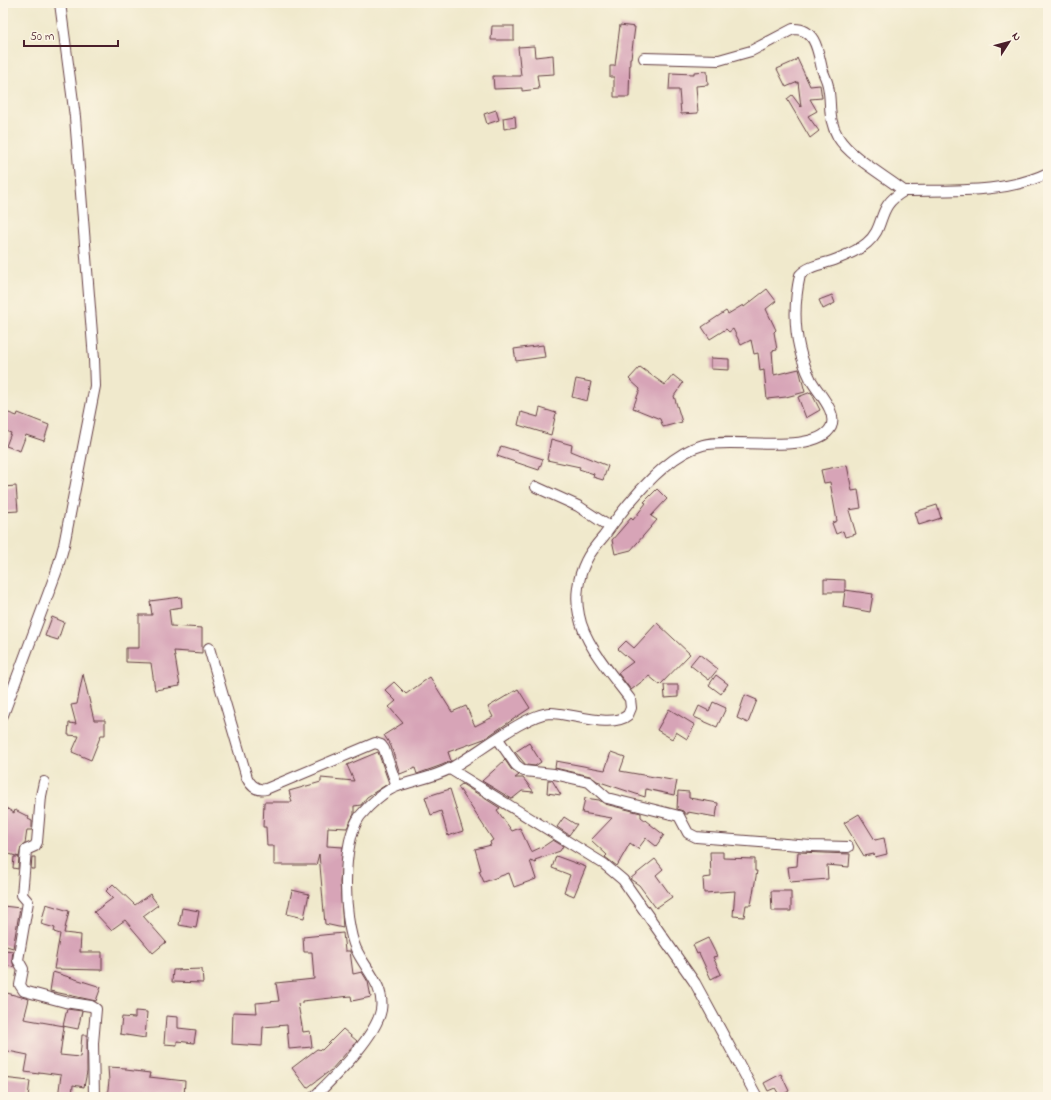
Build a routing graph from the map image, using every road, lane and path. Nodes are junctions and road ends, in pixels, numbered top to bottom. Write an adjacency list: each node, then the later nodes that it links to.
1 (60, 3): 8 (street)
2 (644, 58): 4 (street)
3 (1048, 173): 4 (street)
4 (904, 191): 6 (street)
5 (536, 487): 6 (street)
6 (610, 527): 9 (street)
7 (209, 648): 12 (street)
8 (3, 715)
9 (498, 739): 10 (street); 13 (street)
10 (450, 769): 12 (street); 16 (street)
11 (44, 782): 14 (street)
12 (397, 786): 15 (street)
13 (848, 847)
14 (94, 1097)
15 (314, 1097)
16 (757, 1097)

